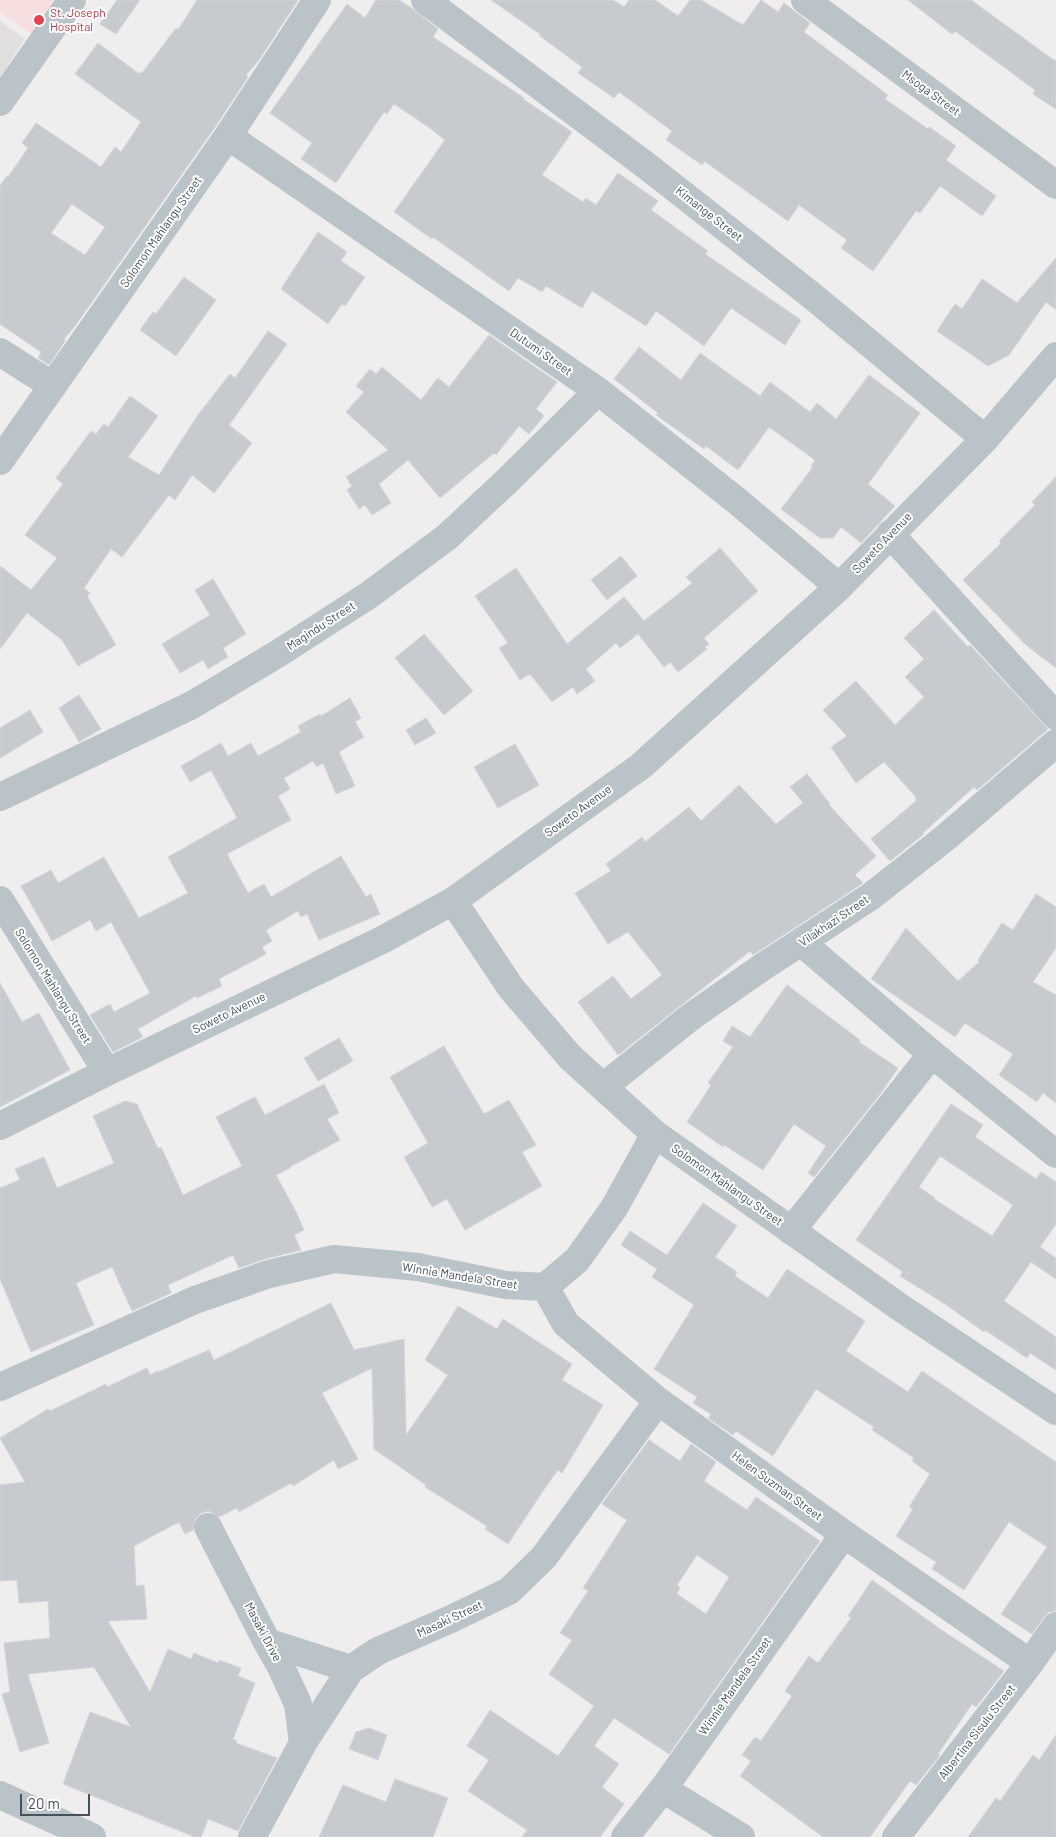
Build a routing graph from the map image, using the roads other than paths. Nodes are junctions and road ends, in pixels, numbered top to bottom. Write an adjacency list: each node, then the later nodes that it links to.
1 (72, 0): 5 (street)
2 (317, 0): 6 (street, Solomon Mahlangu Street)
3 (425, 0): 12 (street, Kimange Street)
4 (805, 0): 7 (street, Msoga Street)
5 (0, 102)
6 (228, 136): 10 (street, Solomon Mahlangu Street); 11 (street, Dutumi Street)
7 (1056, 185)
8 (0, 352): 10 (street)
9 (1056, 356): 12 (street, Soweto Avenue)
10 (53, 386): 13 (street, Solomon Mahlangu Street)
11 (598, 391): 15 (street, Dutumi Street); 18 (street, Magindu Street)
12 (984, 438): 14 (street, Soweto Avenue)
13 (0, 461)
14 (890, 534): 15 (street, Soweto Avenue); 16 (street)
15 (839, 587): 20 (street, Soweto Avenue)
16 (1056, 716)
17 (1056, 743): 21 (street, Vilakhazi Street)
18 (0, 797)
19 (0, 900): 23 (street, Solomon Mahlangu Street)
20 (453, 901): 23 (street, Soweto Avenue); 24 (street, Solomon Mahlangu Street)
21 (802, 943): 22 (street); 24 (street, Vilakhazi Street)
22 (932, 1054): 27 (street); 28 (street)
23 (107, 1072): 25 (street, Soweto Avenue)
24 (602, 1087): 26 (street, Solomon Mahlangu Street)
25 (0, 1126)
26 (655, 1134): 28 (street, Solomon Mahlangu Street); 29 (street)
27 (1056, 1154)
28 (791, 1231): 32 (street, Solomon Mahlangu Street)
29 (545, 1287): 30 (street, Winnie Mandela Street); 31 (street, Helen Suzman Street)
30 (0, 1388)
31 (658, 1401): 34 (street, Helen Suzman Street); 38 (street, Masaki Street)
32 (1056, 1411)
33 (208, 1527): 36 (street, Masaki Drive)
34 (844, 1534): 37 (street, Helen Suzman Street); 40 (street, Winnie Mandela Street)
35 (1056, 1626): 37 (street, Albertina Sisulu Street)
36 (267, 1642): 38 (street); 39 (street, Masaki Drive)
37 (1030, 1663): 46 (street, Albertina Sisulu Street)
38 (351, 1669): 39 (street, Masaki Street)
39 (303, 1743): 43 (street, Masaki Street)
40 (663, 1789): 44 (street, Winnie Mandela Street); 45 (street)
41 (0, 1795): 42 (street)
42 (92, 1837)
43 (252, 1837)
44 (625, 1837)
45 (741, 1837)
46 (896, 1837)

